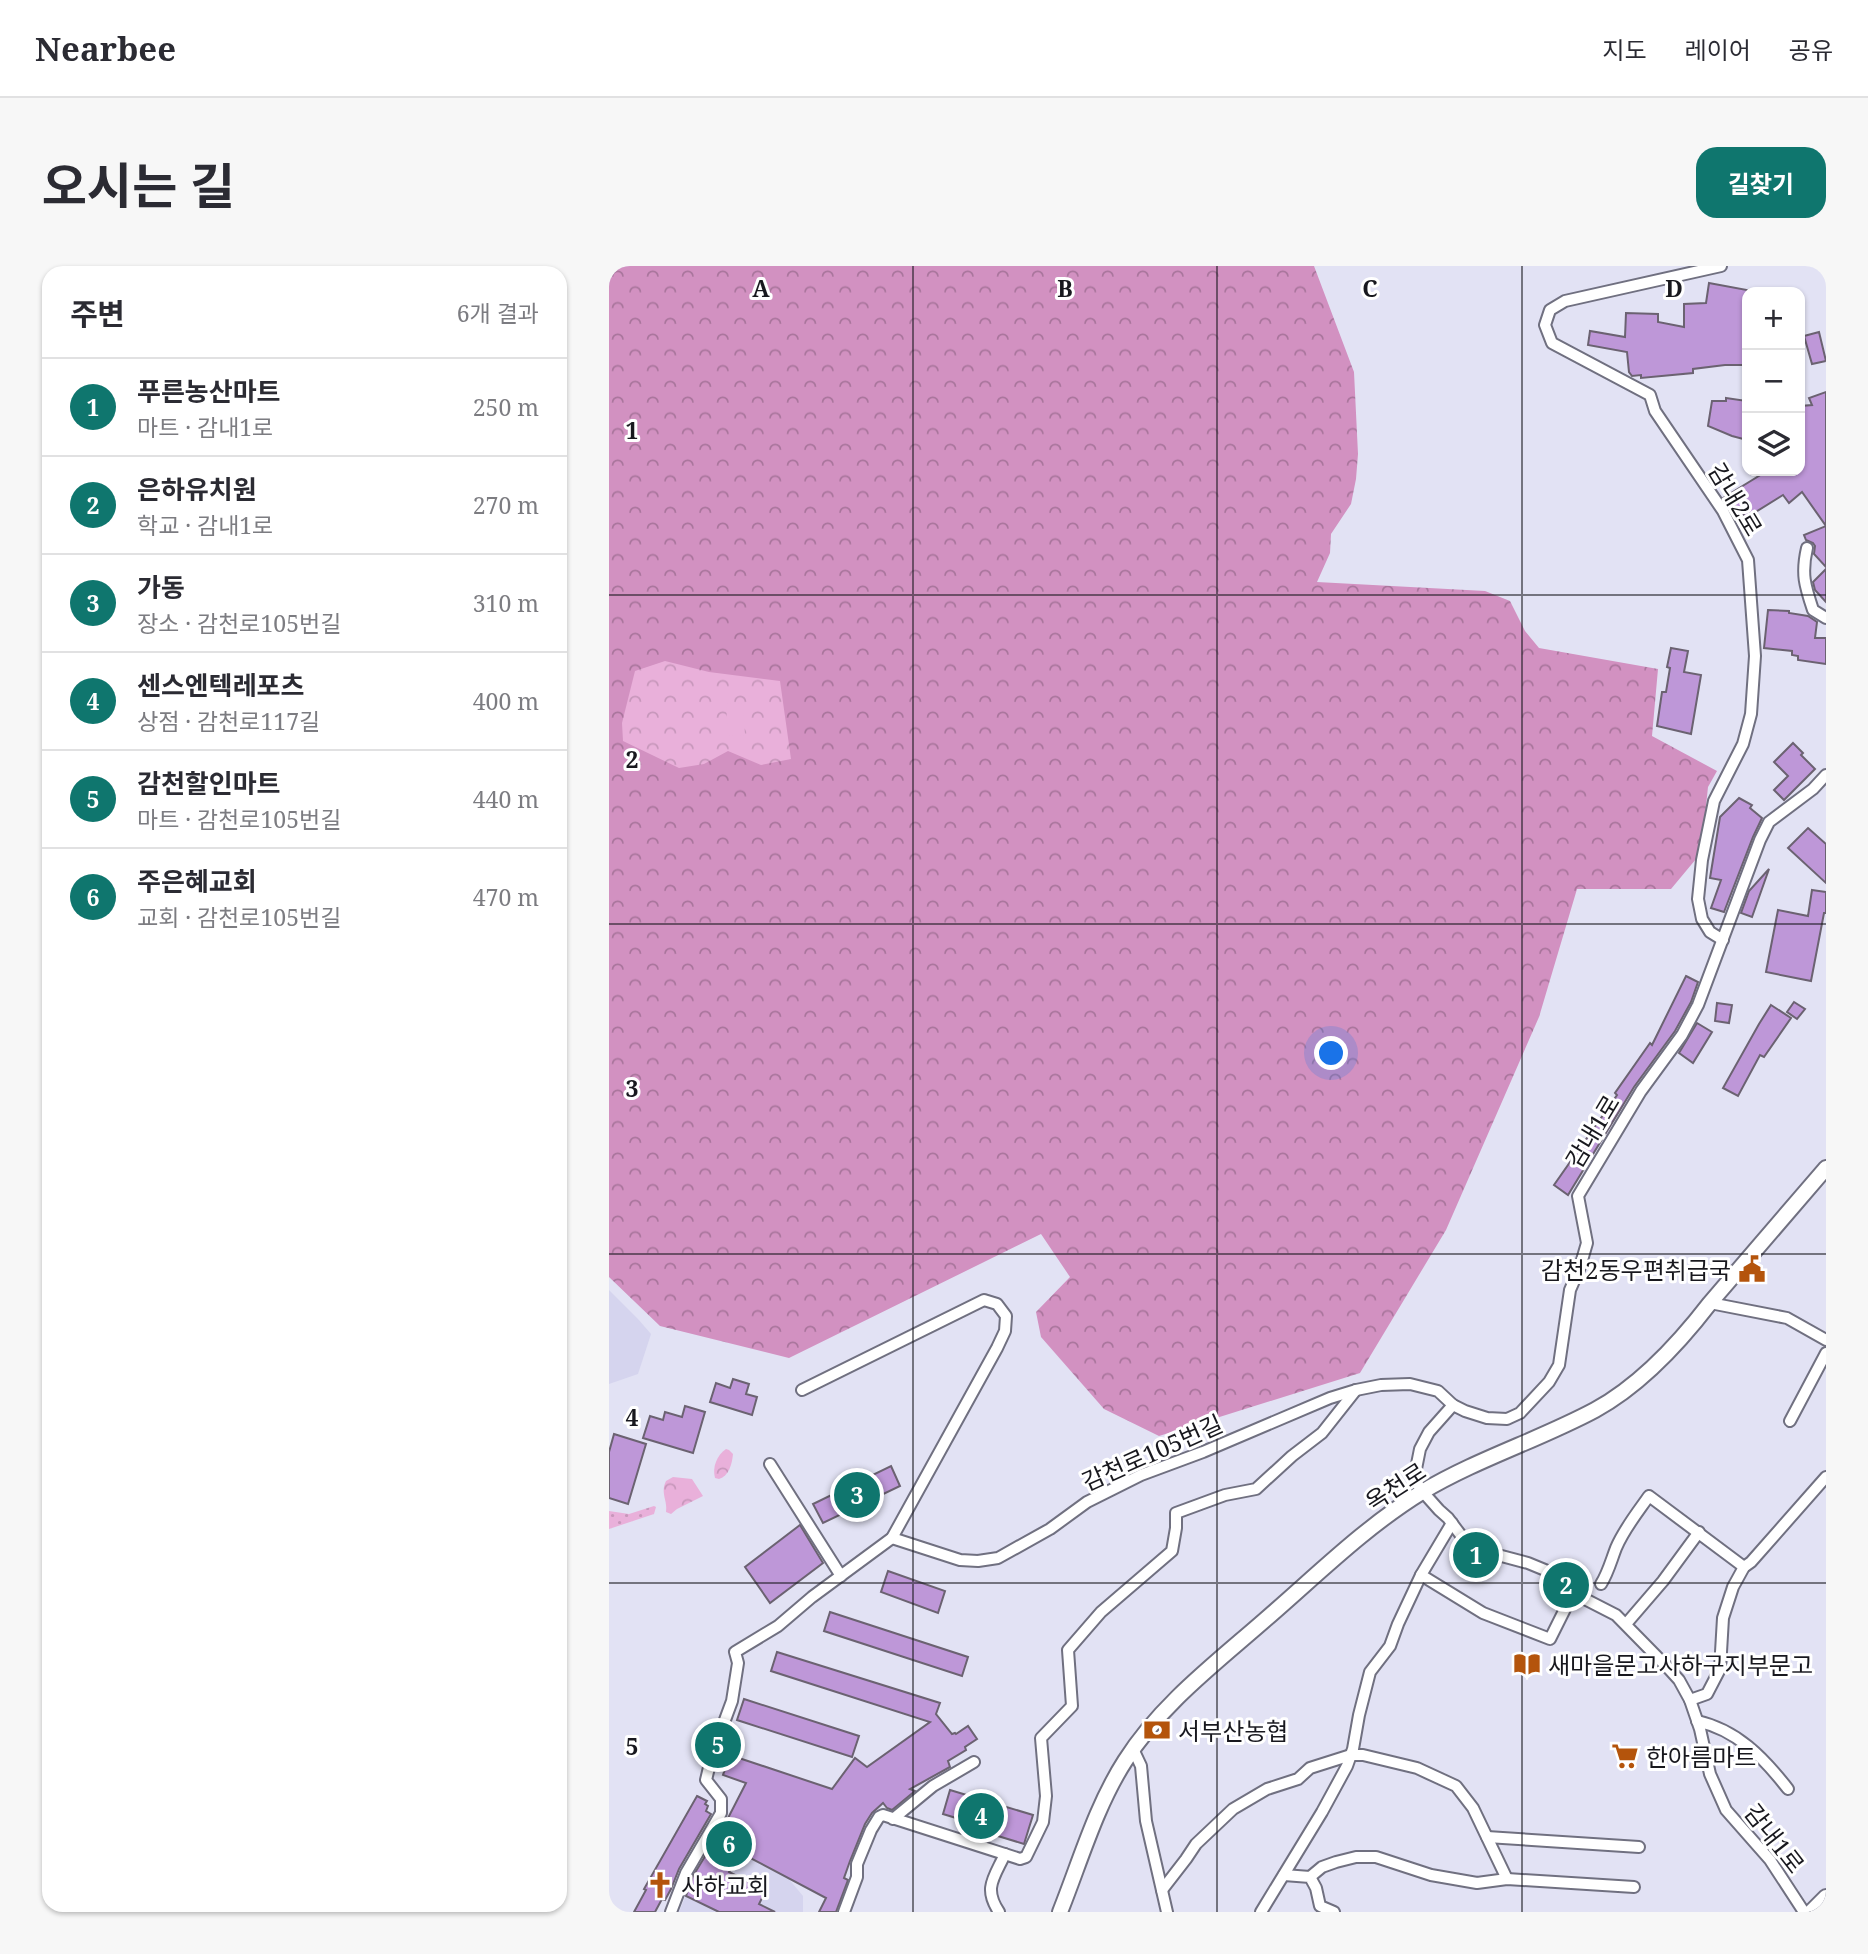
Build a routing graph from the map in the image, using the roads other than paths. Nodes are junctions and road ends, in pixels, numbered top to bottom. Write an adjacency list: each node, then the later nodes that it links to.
1 (1721, 266): 5 (street, 감내2로)
2 (1807, 548): 3 (street)
3 (1826, 618)
4 (1826, 775): 5 (street, 감내1로)
5 (1723, 940): 12 (street, 감내1로)
6 (1826, 1168): 7 (street, 옥천로)
7 (1710, 1303): 8 (street); 16 (street, 옥천로)
8 (1826, 1340)
9 (1826, 1353): 13 (street)
10 (802, 1390): 19 (street)
11 (1356, 1390): 12 (street, 감천로105번길); 19 (street, 감천로105번길); 35 (street)
12 (1453, 1405): 16 (street)
13 (1790, 1422)
14 (770, 1464): 22 (street)
15 (1826, 1477): 20 (street)
16 (1423, 1492): 17 (street, 감내1로); 28 (street, 옥천로)
17 (1452, 1523): 21 (street); 24 (street, 감내1로)
18 (1699, 1532): 20 (street); 23 (street); 25 (street)
19 (892, 1538): 22 (street)
20 (1744, 1567): 26 (street)
21 (1421, 1575): 24 (street); 29 (street)
22 (841, 1576): 42 (street)
23 (1601, 1584)
24 (1573, 1593): 25 (street, 감내1로)
25 (1626, 1624): 26 (street, 감내1로)
26 (1691, 1700): 27 (street, 감내1로)
27 (1697, 1721): 31 (street); 49 (street, 감내1로)
28 (1133, 1749): 40 (street); 45 (street, 옥천로)
29 (1351, 1755): 33 (street); 36 (street); 40 (street)
30 (974, 1762): 32 (street)
31 (1788, 1789)
32 (893, 1819): 35 (street); 43 (street)
33 (1487, 1837): 34 (street); 38 (street)
34 (1639, 1847)
35 (1005, 1854): 44 (street)
36 (1284, 1875): 37 (street); 47 (street)
37 (1310, 1877): 38 (street); 48 (street)
38 (1507, 1879): 39 (street)
39 (1634, 1887)
40 (1162, 1890): 46 (street)
41 (1826, 1897): 50 (street)
42 (671, 1912)
43 (844, 1912)
44 (999, 1912)
45 (1060, 1912)
46 (1167, 1912)
47 (1261, 1912)
48 (1334, 1912)
49 (1804, 1912)
50 (1811, 1912)

